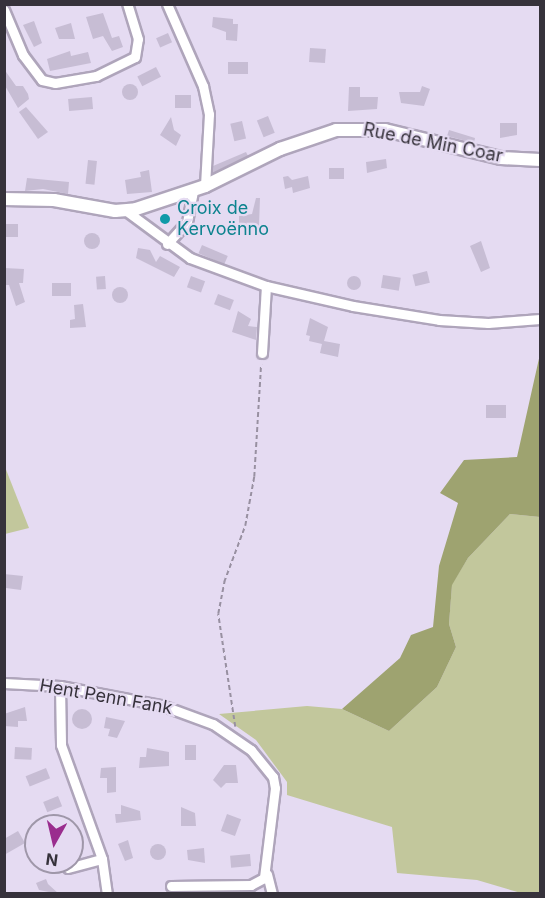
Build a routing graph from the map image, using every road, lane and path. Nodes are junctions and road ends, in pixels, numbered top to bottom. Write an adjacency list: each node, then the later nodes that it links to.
1 (127, 4): 3 (street)
2 (167, 4): 5 (street)
3 (4, 10)
4 (540, 160): 5 (street, Rue de Min Coar)
5 (199, 188): 7 (street, Rue de Min Coar); 8 (street)
6 (4, 199): 7 (street)
7 (125, 210): 8 (street)
8 (167, 244): 9 (street)
9 (266, 286): 10 (street); 11 (street)
10 (540, 319)
11 (262, 352): 14 (path)
12 (4, 683): 13 (street, Hent Penn Fank)
13 (60, 686): 14 (street, Hent Penn Fank); 15 (street)
14 (235, 737): 17 (street, Hent Penn Fank)
15 (102, 860): 16 (street); 19 (street)
16 (84, 864)
17 (267, 874): 18 (street); 20 (street, Hent Penn Fank)
18 (171, 886)
19 (107, 894)
20 (272, 894)

